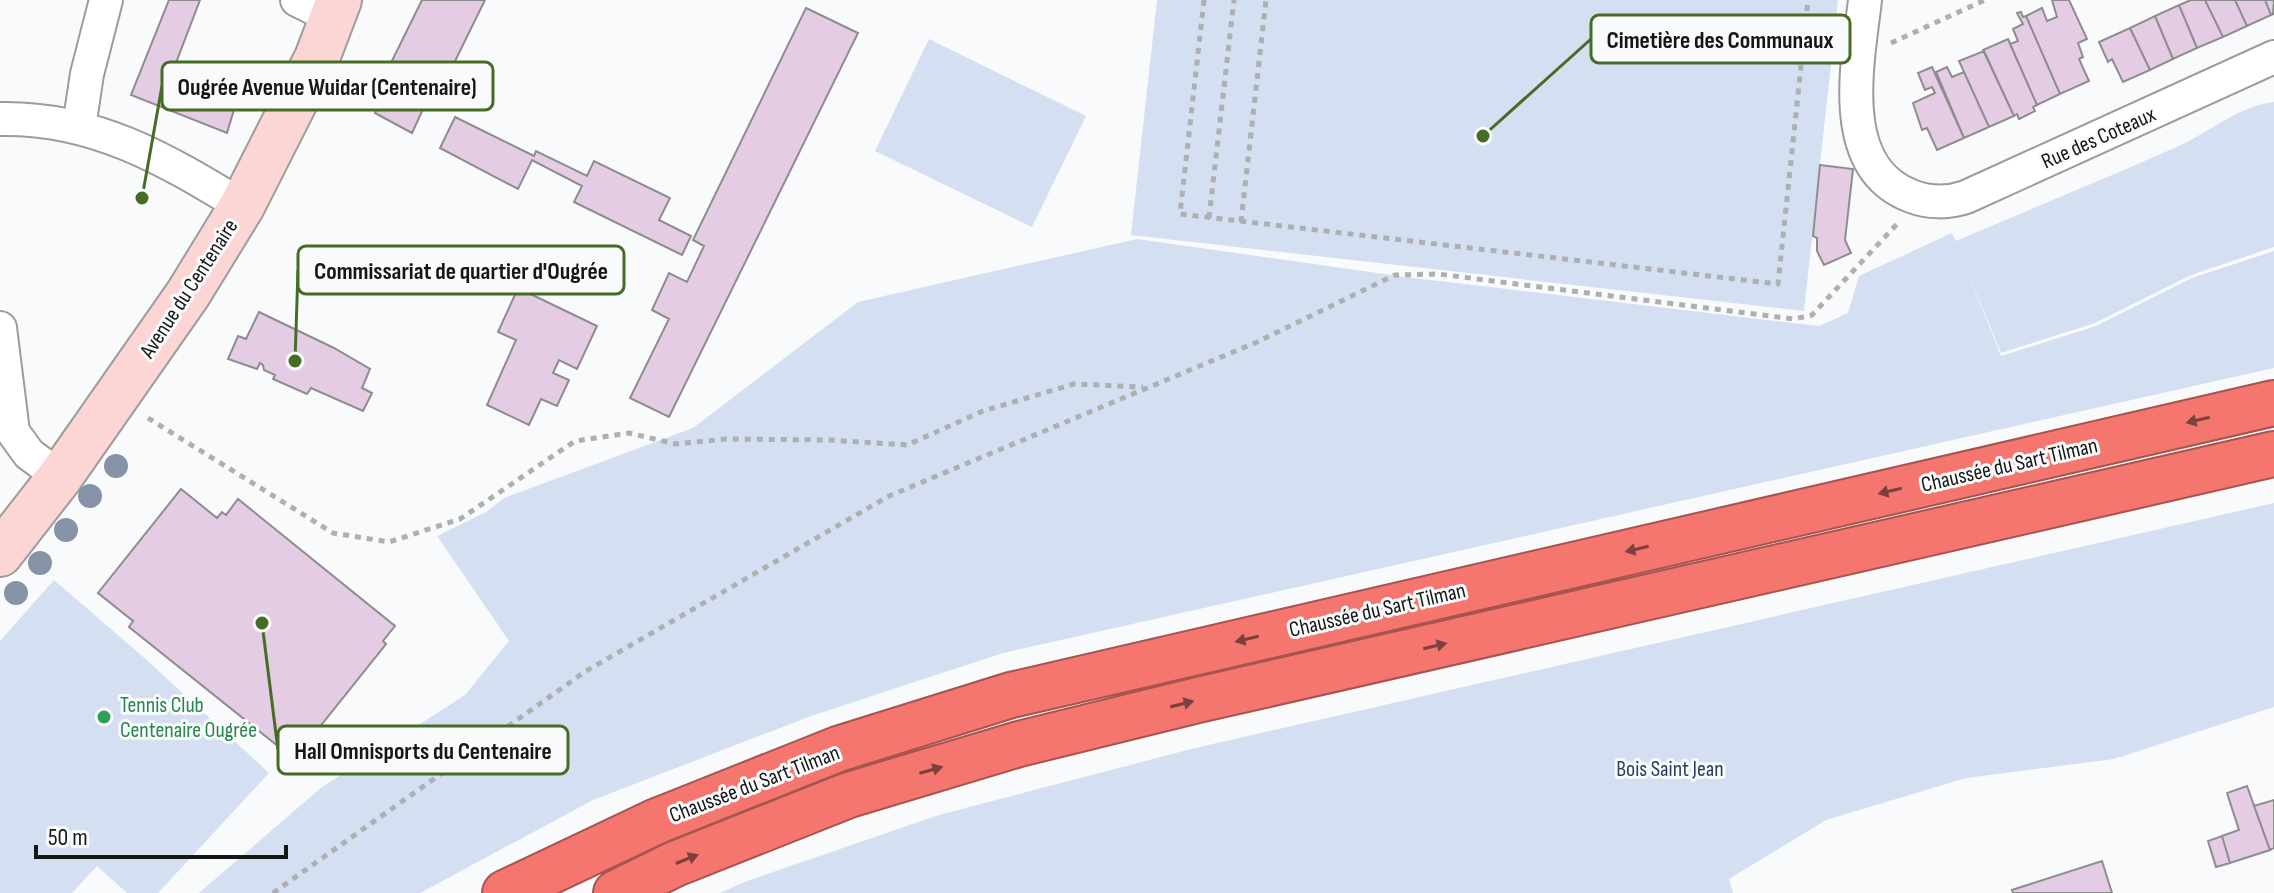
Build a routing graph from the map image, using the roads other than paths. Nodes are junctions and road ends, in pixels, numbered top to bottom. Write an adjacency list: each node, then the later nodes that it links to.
1 (106, 0): 6 (street)
2 (1865, 0): 4 (street, Rue des Coteaux)
3 (323, 6): 7 (street, Avenue du Centenaire)
4 (2274, 57)
5 (0, 119): 6 (street)
6 (79, 127): 7 (street)
7 (242, 206): 11 (street, Avenue du Centenaire)
8 (0, 328): 11 (street)
9 (2274, 403): 13 (highway, Chaussée du Sart Tilman, one-way to 13)
10 (2274, 454): 14 (highway, Chaussée du Sart Tilman, one-way to 10)
11 (60, 477): 12 (street, Avenue du Centenaire)
12 (0, 554)
13 (505, 893)
14 (616, 893)

